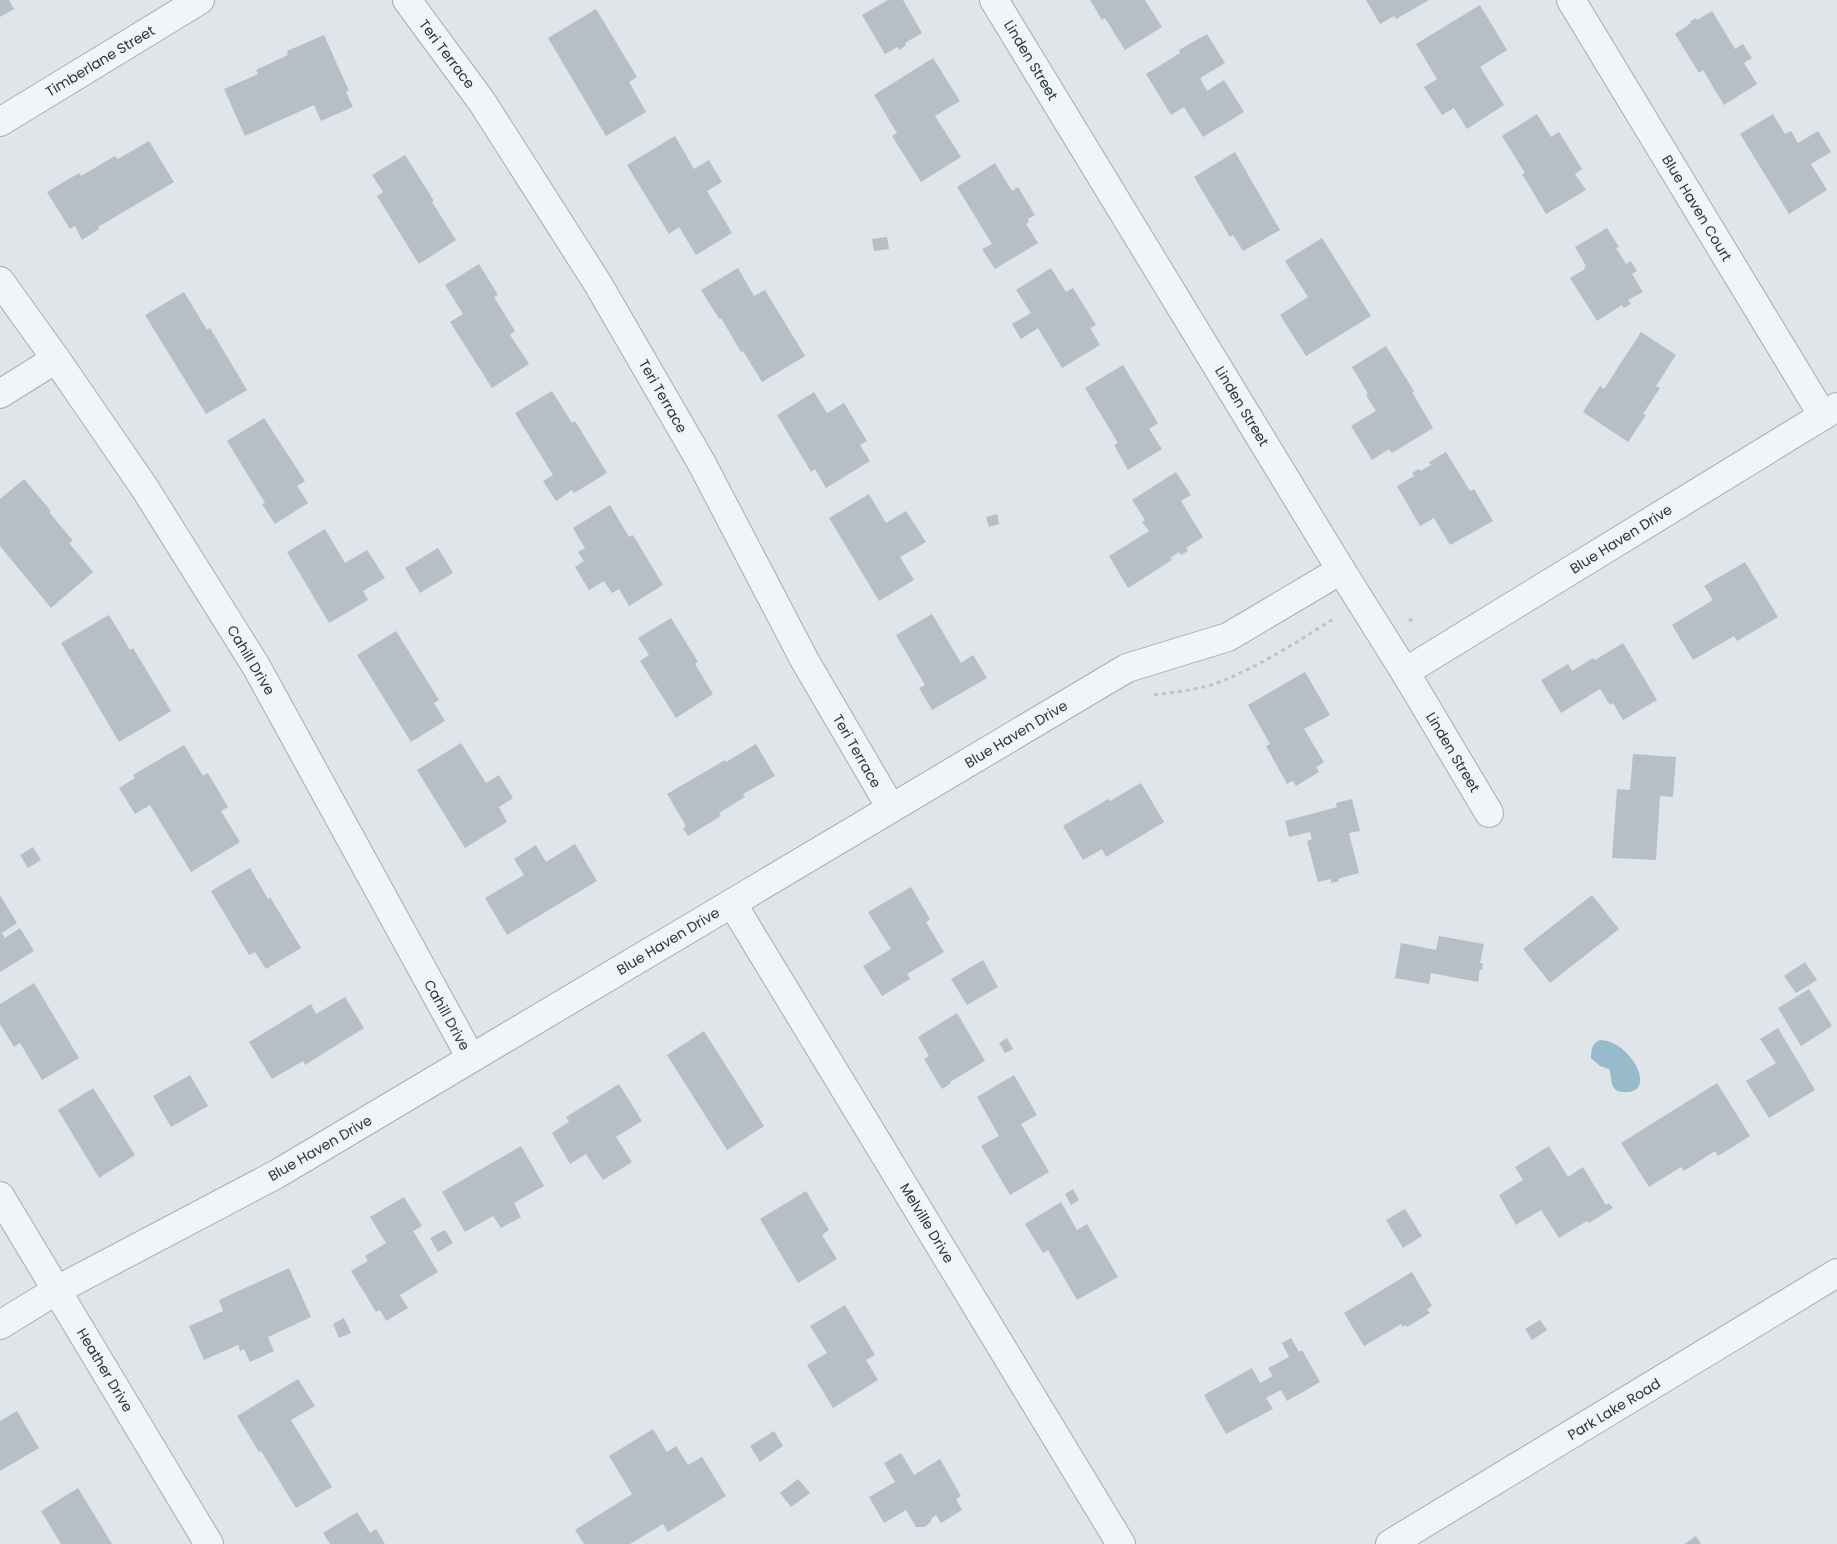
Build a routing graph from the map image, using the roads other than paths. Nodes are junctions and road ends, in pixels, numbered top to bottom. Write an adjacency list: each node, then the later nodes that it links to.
1 (200, 0): 5 (street, Timberlane Street)
2 (407, 0): 12 (street, Teri Terrace)
3 (994, 0): 10 (street, Linden Street)
4 (1571, 0): 9 (street, Blue Haven Court)
5 (0, 122)
6 (0, 281): 7 (street, Cahill Drive)
7 (56, 359): 8 (street); 15 (street, Cahill Drive)
8 (0, 394)
9 (1830, 411): 11 (street, Blue Haven Drive)
10 (1341, 570): 11 (street, Linden Street); 12 (street, Blue Haven Drive)
11 (1405, 672): 13 (street, Linden Street)
12 (891, 808): 14 (street, Blue Haven Drive)
13 (1489, 813)
14 (732, 903): 15 (street, Blue Haven Drive); 21 (street, Melville Drive)
15 (471, 1058): 18 (street, Blue Haven Drive)
16 (0, 1196): 18 (street, Heather Drive)
17 (1837, 1273): 22 (street, Park Lake Road)
18 (57, 1290): 19 (street, Blue Haven Drive); 20 (street, Heather Drive)
19 (0, 1325)
20 (209, 1544)
21 (1121, 1544)
22 (1390, 1544)

